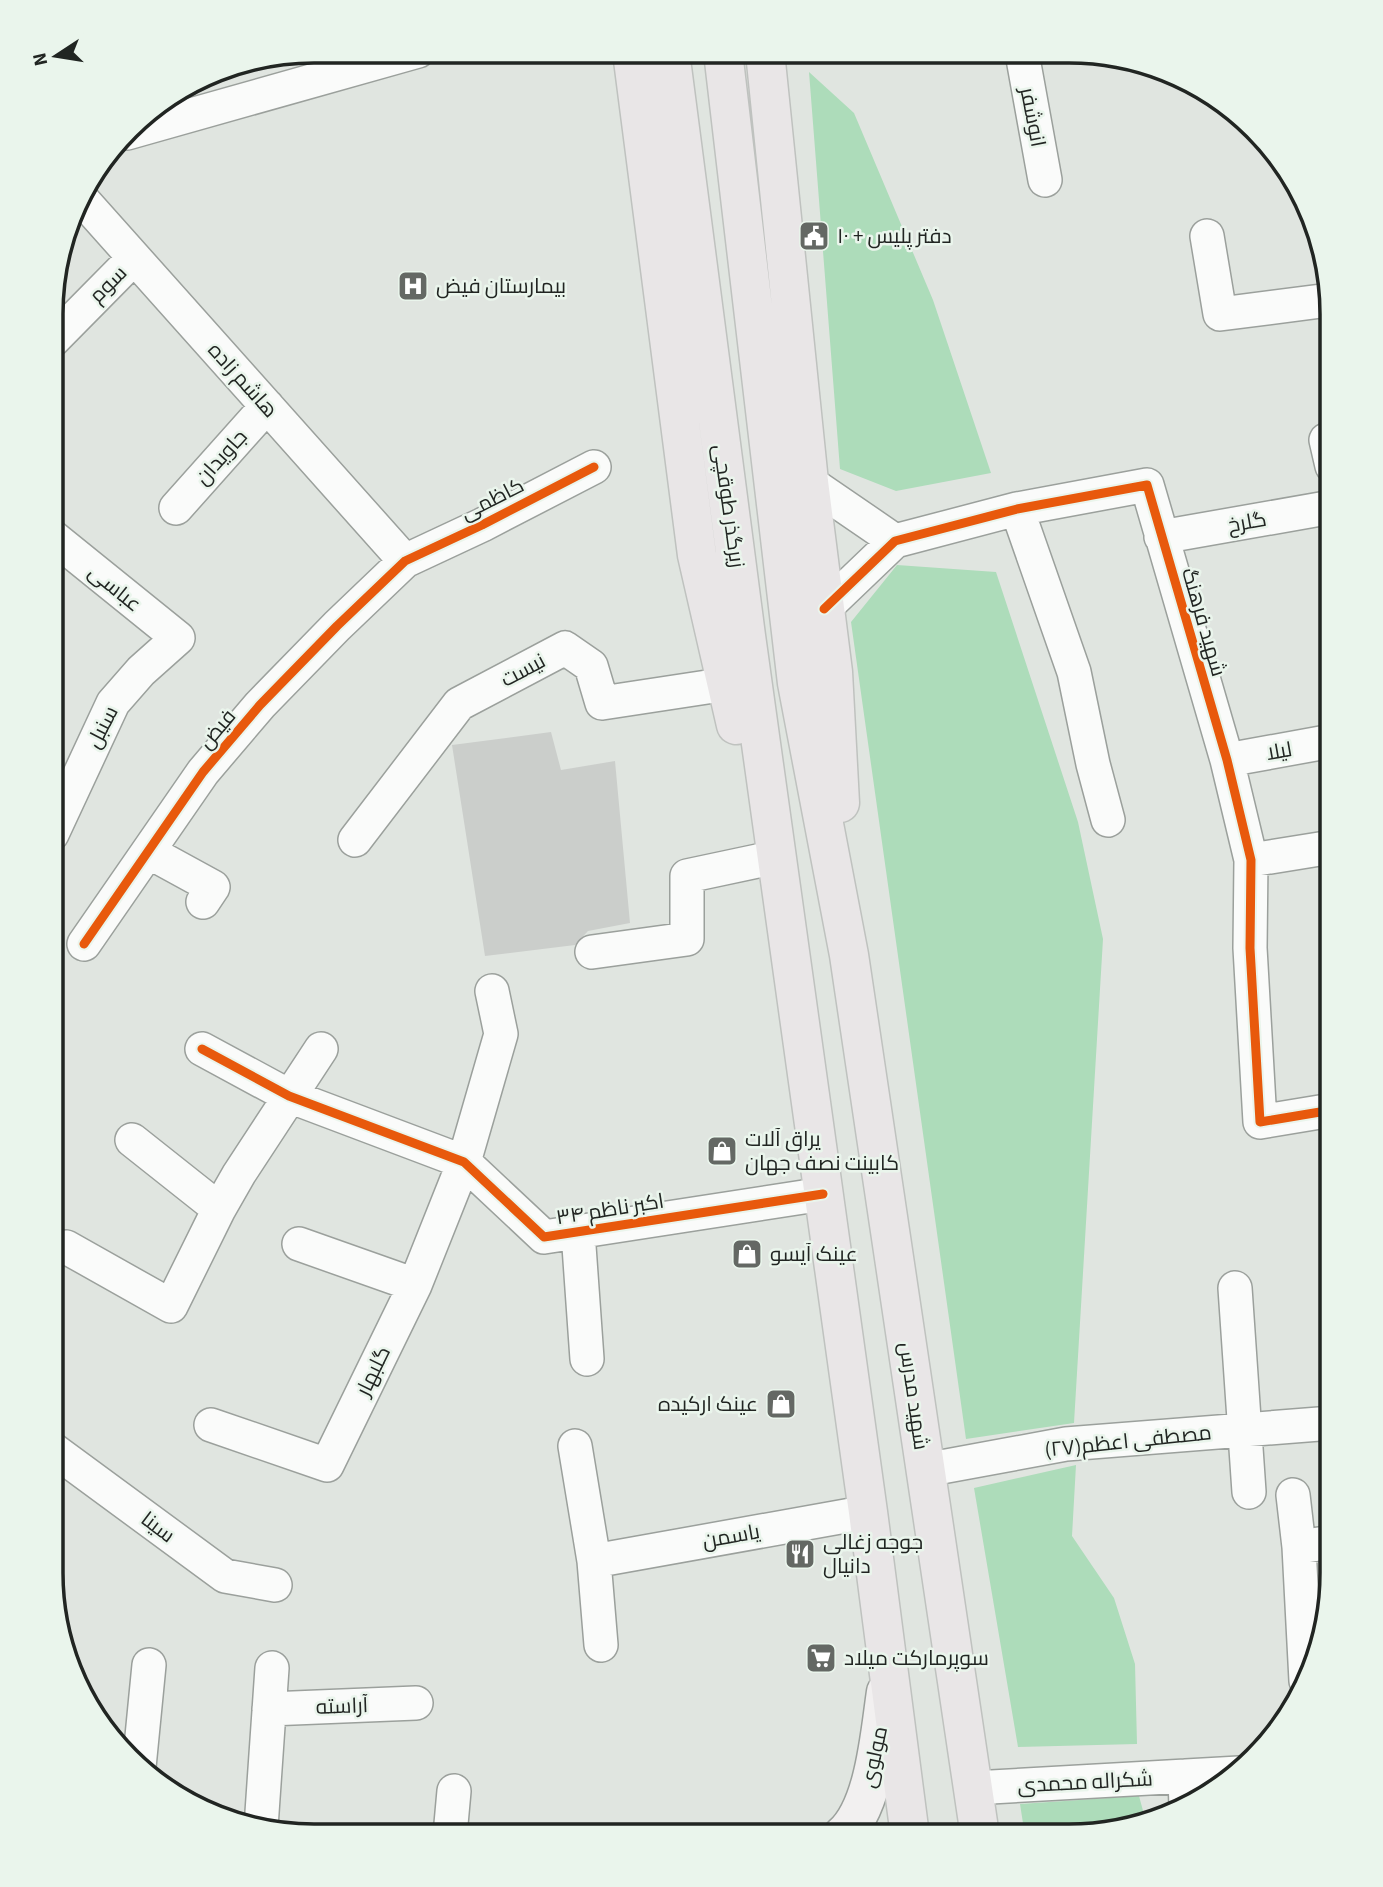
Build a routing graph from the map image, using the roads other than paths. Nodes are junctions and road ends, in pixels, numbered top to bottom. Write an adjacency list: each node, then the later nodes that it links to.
1 (351, 63): 7 (street)
2 (633, 63): 26 (main road)
3 (671, 63): 40 (main road, زیرگذر طوقچی)
4 (724, 63): 39 (main road)
5 (766, 63): 16 (main road)
6 (1024, 63): 8 (street, انوشفر)
7 (161, 115)
8 (1045, 180)
9 (88, 206): 11 (street, هاشم زاده)
10 (1207, 236): 12 (street)
11 (134, 258): 13 (street, سوم); 14 (street, هاشم زاده)
12 (1319, 301)
13 (63, 330)
14 (267, 407): 17 (street, جاویدان); 23 (street, هاشم زاده)
15 (594, 467): 23 (street, کاظمی)
16 (809, 482): 21 (street); 24 (main road)
17 (176, 508)
18 (1017, 509): 20 (street, شهید فرهنگ); 21 (street, شهید فرهنگ); 30 (street)
19 (1320, 509): 20 (street, گلرخ)
20 (1161, 537): 28 (street, شهید فرهنگ)
21 (895, 541): 24 (street, شهید فرهنگ)
22 (63, 545): 25 (street, عباسی)
23 (405, 561): 33 (street, فیض)
24 (824, 609): 39 (main road)
25 (177, 638): 29 (street, سنبل)
26 (727, 684): 31 (street, نیست); 34 (main road)
27 (1320, 743): 28 (street, لیلا)
28 (1227, 760): 35 (street, شهید فرهنگ)
29 (63, 810)
30 (1108, 820)
31 (355, 840)
32 (1320, 849): 35 (street)
33 (149, 852): 36 (street); 37 (street, فیض)
34 (767, 859): 38 (street); 40 (main road)
35 (1251, 860): 45 (street, شهید فرهنگ)
36 (203, 902)
37 (84, 944)
38 (592, 953)
39 (849, 956): 61 (main road, شهید مدرس)
40 (790, 959): 48 (main road)
41 (492, 991): 47 (street, گلبهار)
42 (202, 1048): 44 (street, ۳۴ اکبر ناظم)
43 (321, 1049): 44 (street)
44 (289, 1096): 47 (street, ۳۴ اکبر ناظم); 49 (street)
45 (1320, 1112)
46 (132, 1140): 49 (street)
47 (464, 1162): 50 (street, ۳۴ اکبر ناظم); 53 (street, گلبهار)
48 (822, 1194): 50 (street, ۳۴ اکبر ناظم); 64 (main road)
49 (219, 1209): 52 (street)
50 (578, 1231): 55 (street)
51 (299, 1244): 53 (street)
52 (66, 1247)
53 (415, 1285): 57 (street, گلبهار)
54 (1235, 1288): 58 (street)
55 (587, 1359)
56 (1320, 1424): 58 (street, مصطفی اعظم(۲۷))
57 (211, 1425)
58 (1245, 1429): 61 (street, مصطفی اعظم(۲۷)); 62 (street)
59 (575, 1446): 67 (street)
60 (63, 1457): 68 (street, سینا)
61 (925, 1470): 77 (main road, شهید مدرس)
62 (1249, 1492)
63 (1293, 1495): 66 (street)
64 (868, 1512): 67 (street, یاسمن); 73 (main road)
65 (1320, 1544): 66 (street)
66 (1299, 1547): 70 (street)
67 (594, 1561): 69 (street)
68 (275, 1585)
69 (601, 1645)
70 (1306, 1657)
71 (149, 1665): 76 (street)
72 (272, 1668): 75 (street)
73 (889, 1672): 82 (main road, مولوی); 83 (main road)
74 (416, 1703): 75 (street, آراسته)
75 (269, 1709): 80 (street)
76 (140, 1753)
77 (973, 1788): 79 (street, شکراله محمدی); 84 (main road, شهید مدرس)
78 (454, 1791): 81 (street)
79 (1185, 1792)
80 (262, 1818)
81 (451, 1824)
82 (850, 1824)
83 (908, 1824)
84 (978, 1824)

